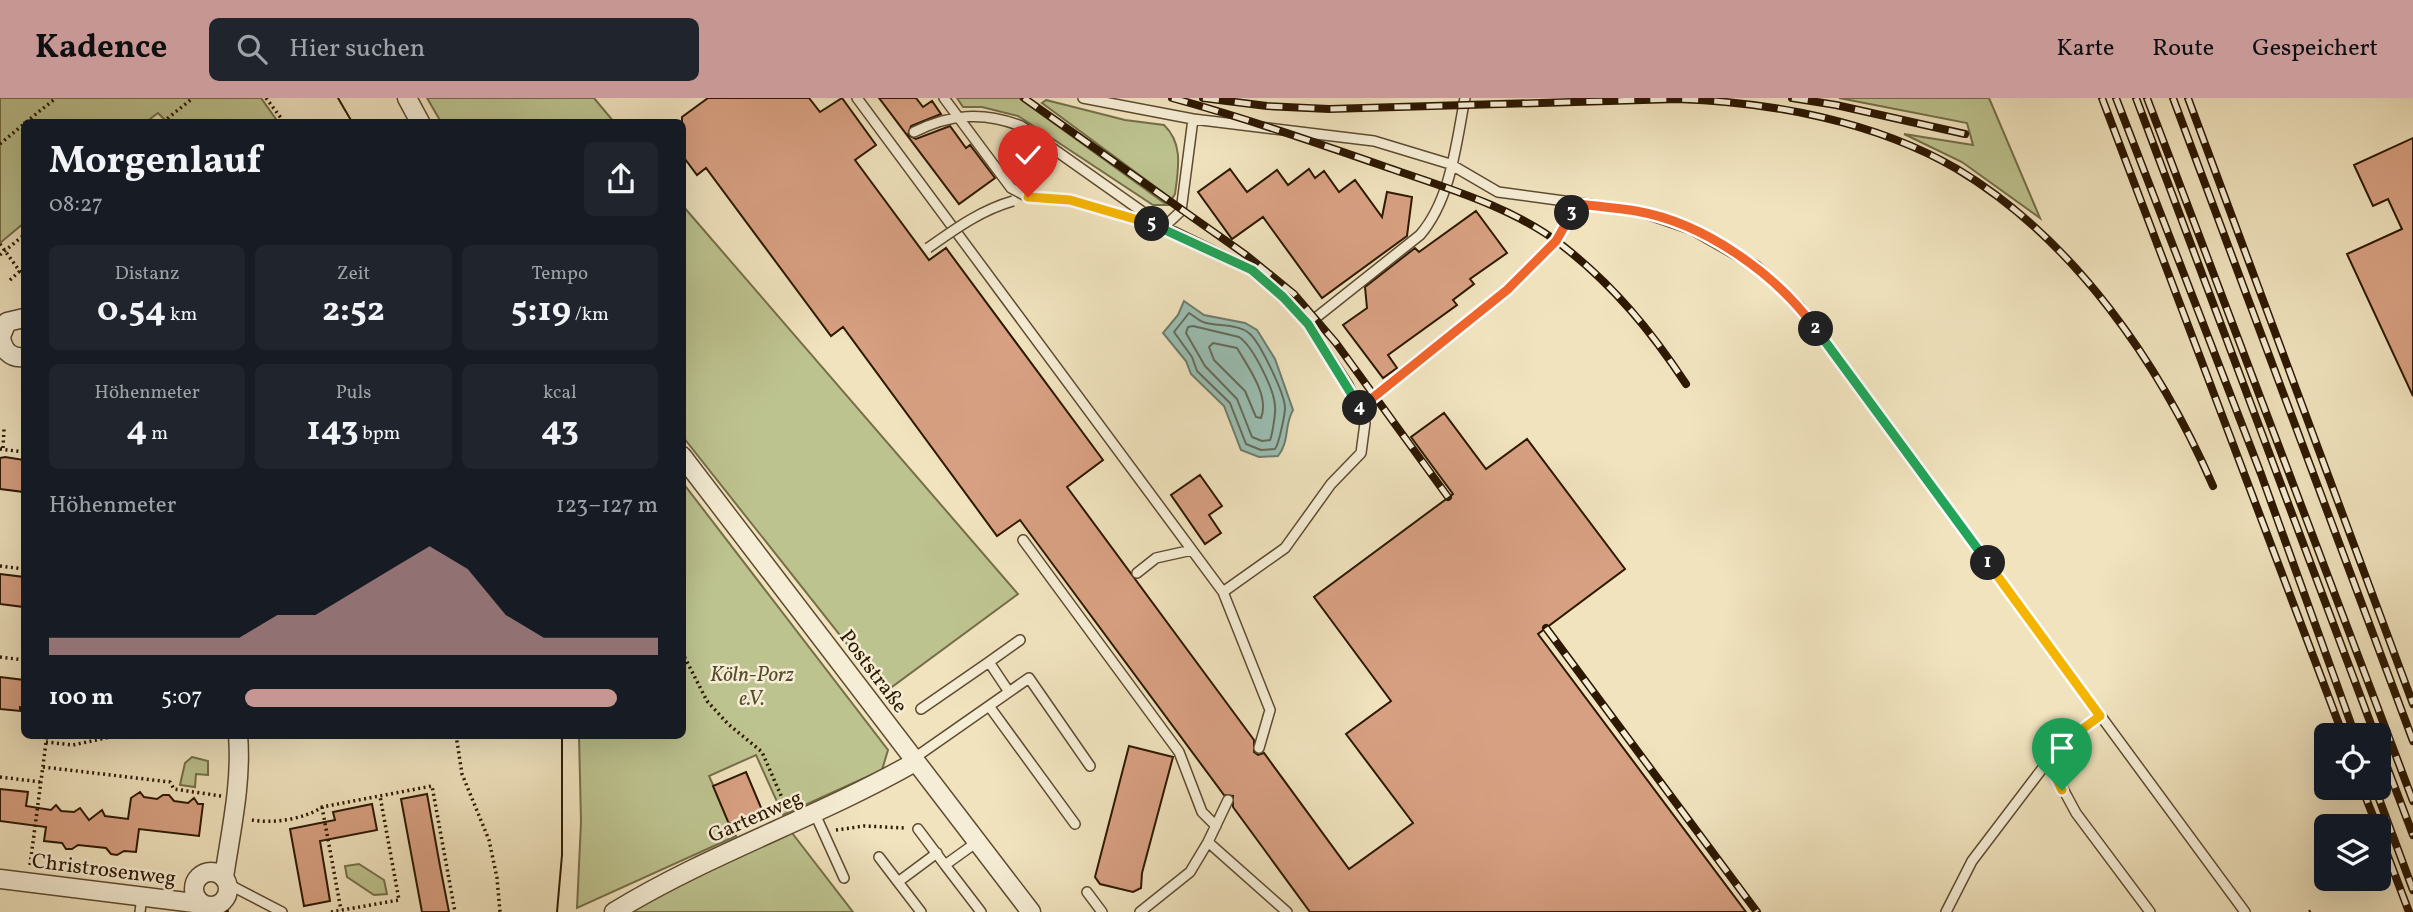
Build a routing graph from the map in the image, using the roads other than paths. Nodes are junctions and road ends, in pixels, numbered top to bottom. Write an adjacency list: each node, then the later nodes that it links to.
1 (407, 98): 6 (street)
2 (857, 98): 21 (lane)
3 (944, 98): 10 (lane)
4 (1083, 98): 7 (lane)
5 (1465, 98): 9 (lane)
6 (418, 119)
7 (1193, 119): 9 (lane); 12 (lane)
8 (914, 132): 12 (lane)
9 (1450, 164): 11 (lane); 15 (lane)
10 (1028, 197): 12 (lane); 13 (lane, bridge)
11 (1577, 204): 18 (lane); 29 (lane)
12 (1164, 227): 15 (lane)
13 (928, 248)
14 (21, 319): 16 (street)
15 (1308, 324): 18 (lane)
16 (1, 333): 17 (street)
17 (21, 356)
18 (1359, 409): 23 (lane)
19 (686, 461): 32 (street, Poststraße)
20 (1024, 540): 38 (lane)
21 (1192, 550): 22 (lane); 23 (lane)
22 (1137, 573)
23 (1223, 592): 31 (lane)
24 (1020, 640): 25 (lane)
25 (989, 662): 26 (lane); 28 (lane)
26 (1009, 692): 27 (lane); 34 (lane)
27 (989, 706): 32 (lane); 37 (lane)
28 (921, 709)
29 (2100, 716): 33 (lane); 62 (lane)
30 (238, 739): 47 (street)
31 (1259, 748)
32 (914, 761): 36 (street, Gartenweg); 40 (street, Poststraße)
33 (2048, 761): 60 (lane); 61 (lane)
34 (1090, 766)
35 (1228, 800): 38 (lane)
36 (815, 814): 45 (lane); 53 (street, Gartenweg)
37 (1075, 824)
38 (1216, 826): 41 (lane)
39 (918, 829): 42 (lane)
40 (977, 842): 44 (lane); 56 (street, Poststraße)
41 (1208, 842): 58 (lane); 59 (lane)
42 (937, 853): 44 (lane); 48 (lane)
43 (879, 857): 48 (lane)
44 (945, 865): 55 (lane)
45 (844, 878)
46 (0, 879): 50 (street, Christrosenweg)
47 (226, 880): 51 (street, Christrosenweg); 51 (street, Christrosenweg); 52 (lane)
48 (898, 882): 54 (lane)
49 (1087, 892): 57 (lane)
50 (141, 904): 51 (street, Christrosenweg)
51 (202, 904)
52 (278, 911)
53 (614, 912)
54 (921, 912)
55 (981, 912)
56 (1031, 912)
57 (1102, 912)
58 (1140, 912)
59 (1287, 912)
60 (1946, 912)
61 (2149, 912)
62 (2245, 912)

